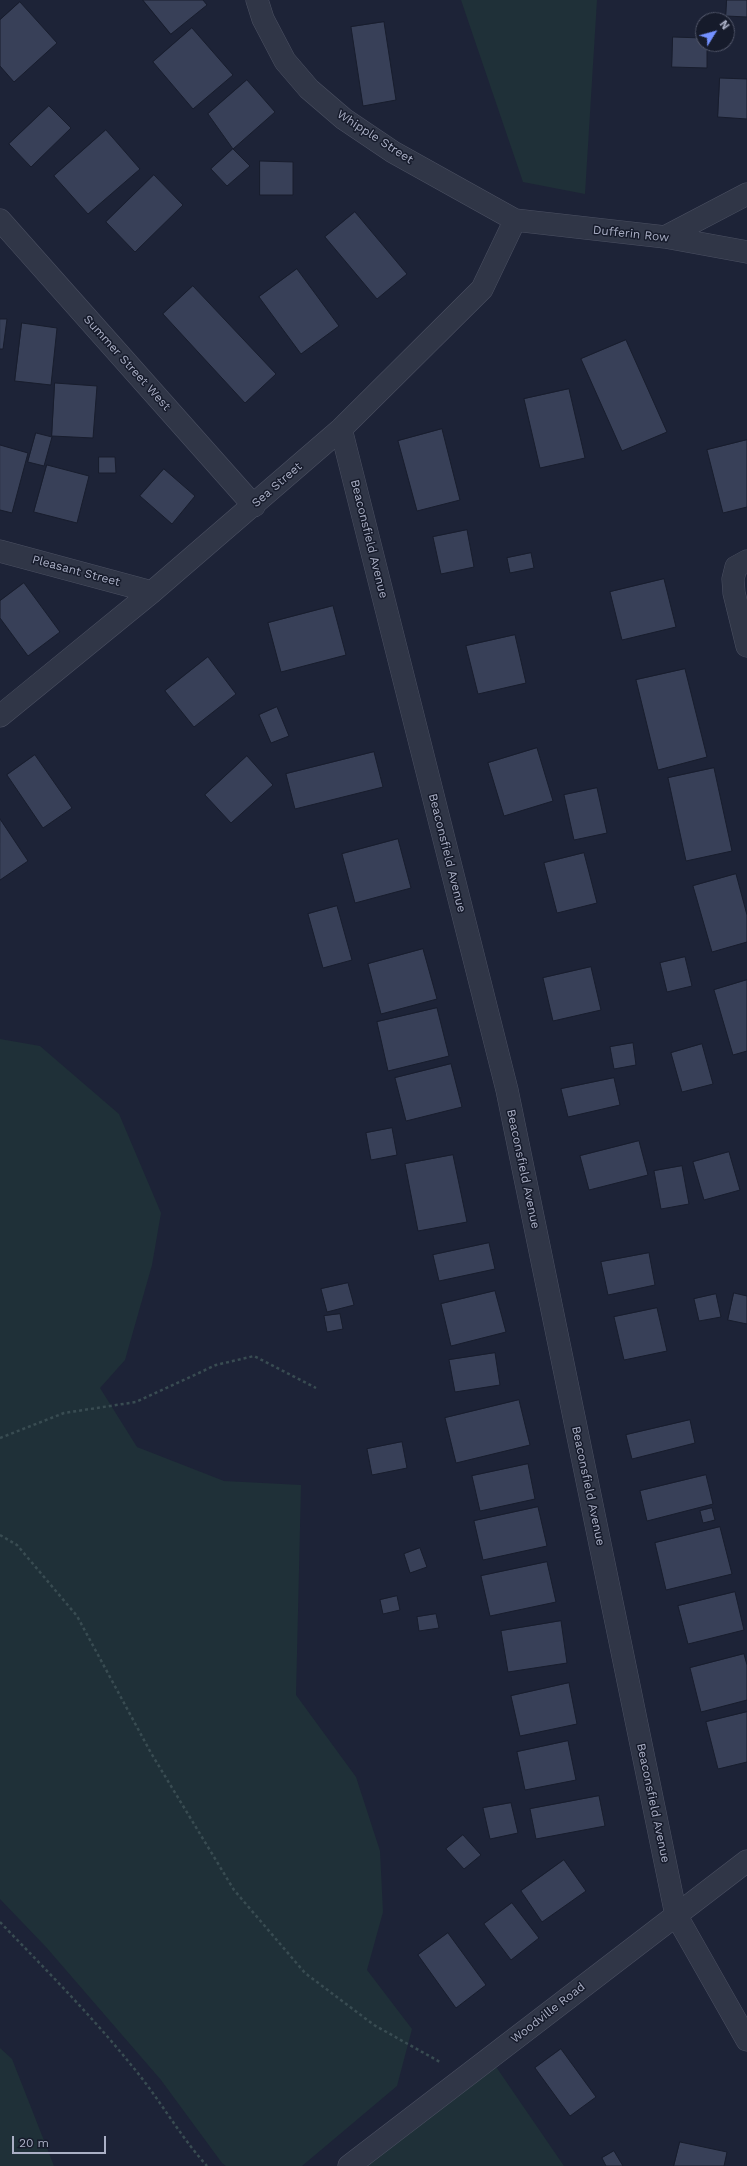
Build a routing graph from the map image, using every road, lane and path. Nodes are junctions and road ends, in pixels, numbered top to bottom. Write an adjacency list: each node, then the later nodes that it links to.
1 (257, 0): 4 (street, Whipple Street)
2 (747, 194): 5 (street)
3 (0, 220): 8 (street, Summer Street West)
4 (514, 220): 5 (street, Dufferin Row); 7 (street, Sea Street)
5 (665, 237): 6 (street, Dufferin Row)
6 (747, 252)
7 (342, 429): 8 (street, Sea Street); 18 (street, Beaconsfield Avenue)
8 (254, 506): 11 (street, Sea Street)
9 (0, 551): 11 (street, Pleasant Street)
10 (747, 561): 12 (street)
11 (152, 592): 13 (street, Sea Street)
12 (747, 646)
13 (0, 716)
14 (316, 1388): 15 (path)
15 (0, 1438)
16 (0, 1535): 21 (path)
17 (747, 1861): 18 (street, Woodville Road)
18 (676, 1915): 20 (street, Beaconsfield Avenue); 21 (street, Woodville Road)
19 (0, 1922): 22 (path)
20 (747, 2040)
21 (465, 2076): 23 (street, Woodville Road)
22 (207, 2166)
23 (349, 2166)

